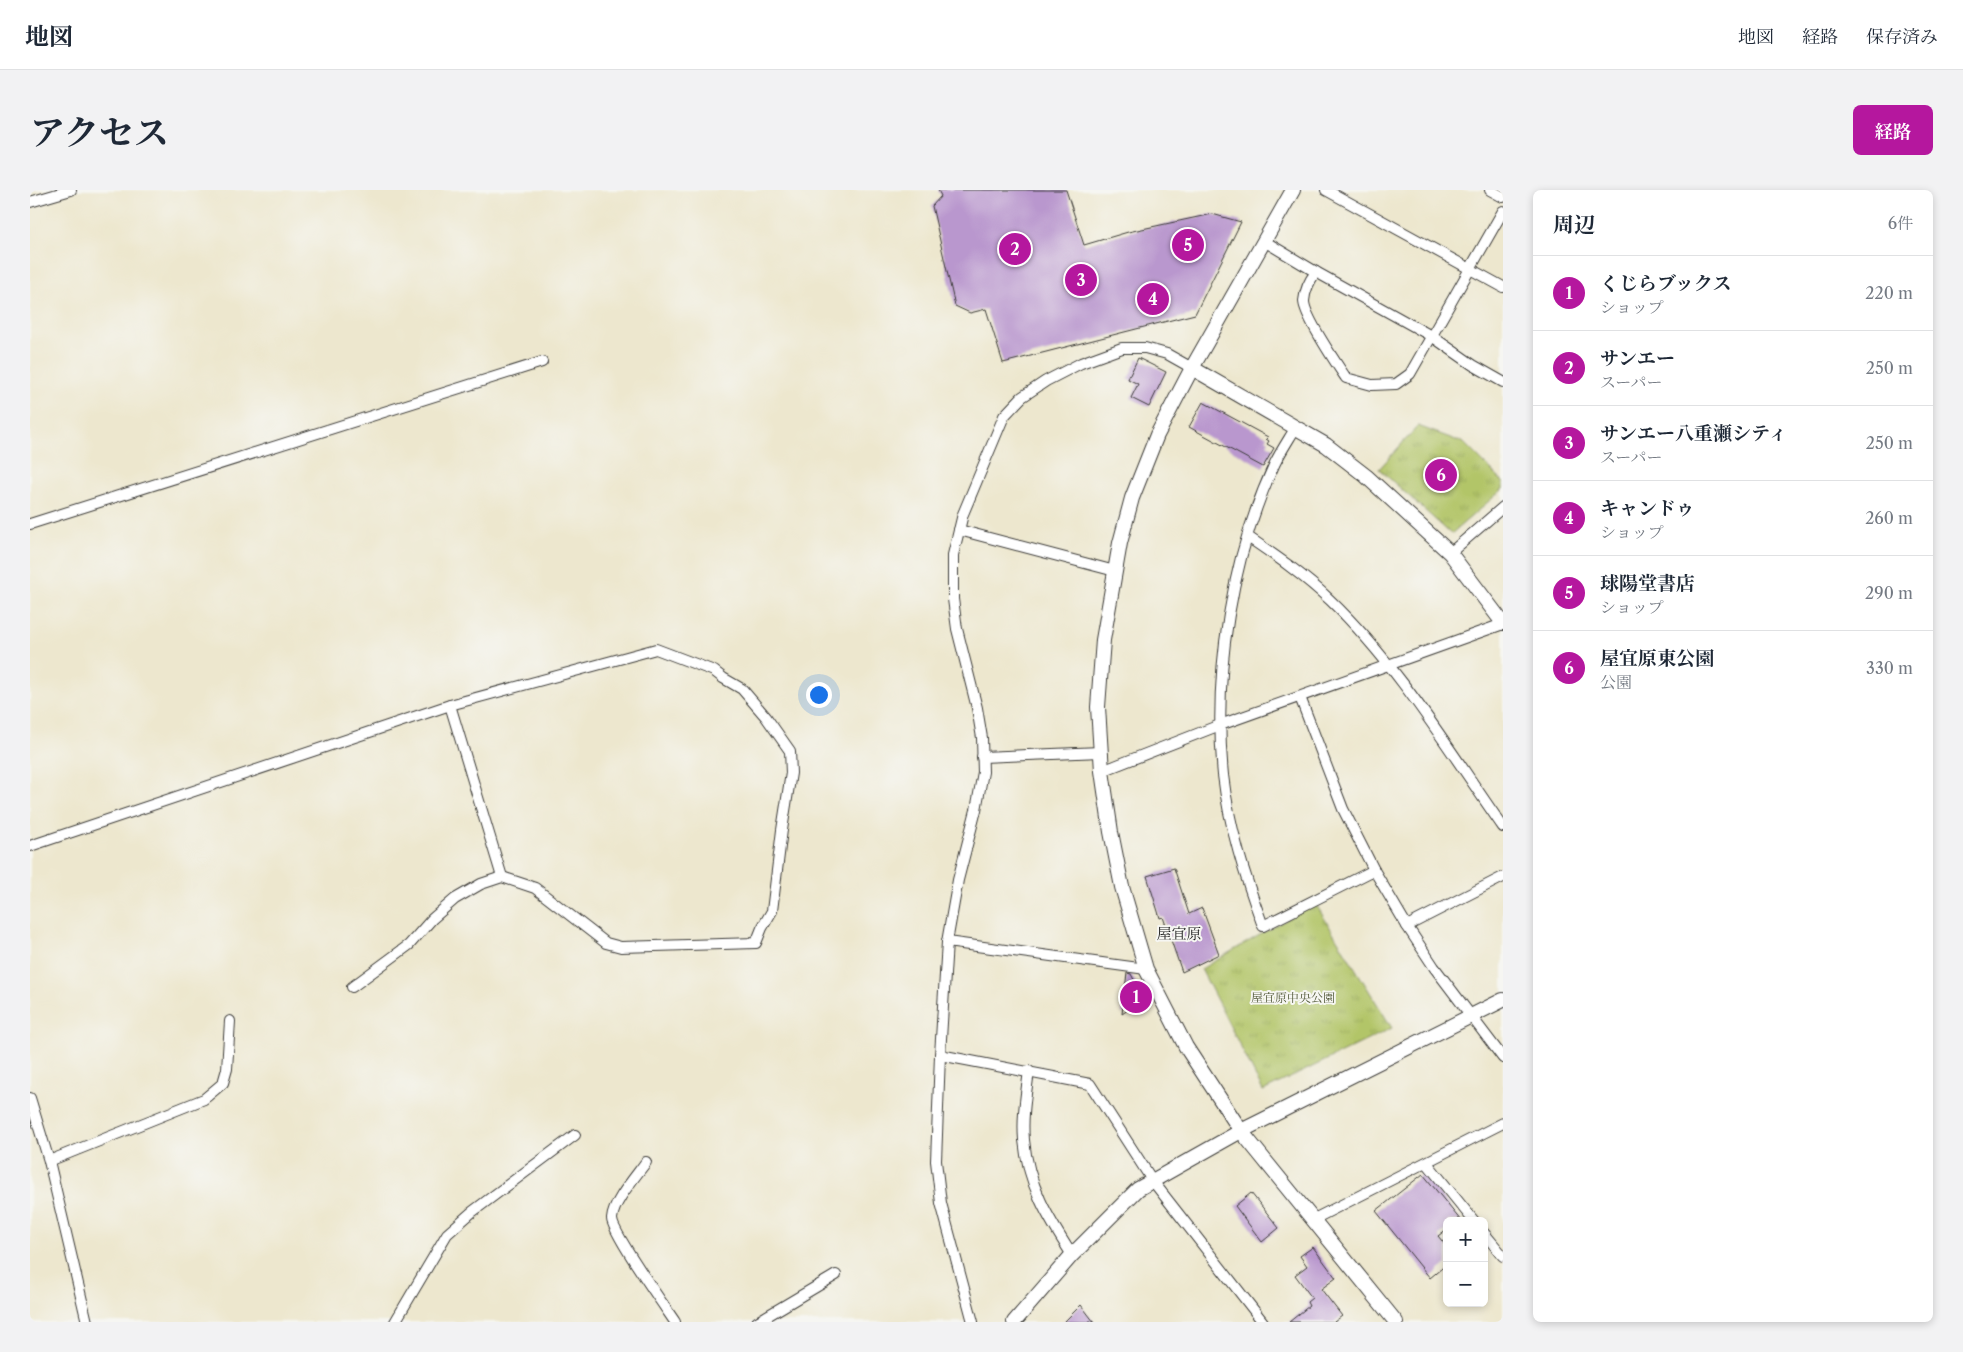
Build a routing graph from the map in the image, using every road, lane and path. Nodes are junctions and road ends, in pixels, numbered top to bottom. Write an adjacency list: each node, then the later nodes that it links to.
1 (71, 190): 6 (street)
2 (1292, 190): 8 (street)
3 (1326, 190): 9 (street)
4 (1490, 190): 5 (street)
5 (1503, 197)
6 (30, 202)
7 (1503, 212): 9 (street)
8 (1264, 241): 10 (street); 14 (street)
9 (1471, 269): 11 (street); 12 (street)
10 (1316, 272): 12 (street); 12 (street)
11 (1503, 287)
12 (1432, 337): 15 (street)
13 (542, 362): 18 (street)
14 (1192, 368): 16 (street); 19 (street); 22 (street)
15 (1503, 382)
16 (1296, 427): 20 (street); 21 (street)
17 (1503, 507): 21 (street)
18 (30, 524)
19 (959, 530): 22 (street); 29 (street)
20 (1248, 537): 24 (street); 27 (street)
21 (1450, 553): 23 (street)
22 (1115, 571): 28 (street)
23 (1503, 624): 24 (street)
24 (1389, 665): 25 (street); 31 (street)
25 (1300, 697): 27 (street); 33 (street)
26 (450, 705): 32 (street); 34 (street); 34 (street)
27 (1220, 725): 30 (street); 33 (street)
28 (1101, 752): 29 (street); 30 (street)
29 (982, 758): 37 (street)
30 (1102, 771): 38 (street)
31 (1503, 827)
32 (30, 846)
33 (1374, 870): 36 (street)
34 (502, 877): 39 (street)
35 (1503, 877): 36 (street)
36 (1407, 926): 41 (street)
37 (947, 942): 38 (street); 43 (street)
38 (1146, 968): 48 (street)
39 (352, 987)
40 (1503, 1000): 41 (street)
41 (1471, 1016): 44 (street); 48 (street)
42 (230, 1021): 50 (street)
43 (940, 1055): 45 (street); 64 (street)
44 (1503, 1058)
45 (1029, 1071): 53 (street); 57 (street)
46 (30, 1098): 50 (street)
47 (1503, 1123): 52 (street)
48 (1241, 1131): 53 (street); 55 (street)
49 (575, 1135): 61 (street)
50 (49, 1161): 60 (street)
51 (646, 1162): 62 (street)
52 (1426, 1163): 54 (street); 55 (street)
53 (1152, 1180): 57 (street); 66 (street)
54 (1471, 1217)
55 (1314, 1219): 67 (street)
56 (1488, 1238): 58 (street)
57 (1072, 1255): 65 (street)
58 (1503, 1256)
59 (836, 1275): 63 (street)
60 (87, 1322)
61 (395, 1322)
62 (675, 1322)
63 (757, 1322)
64 (973, 1322)
65 (1014, 1322)
66 (1263, 1322)
67 (1396, 1322)

